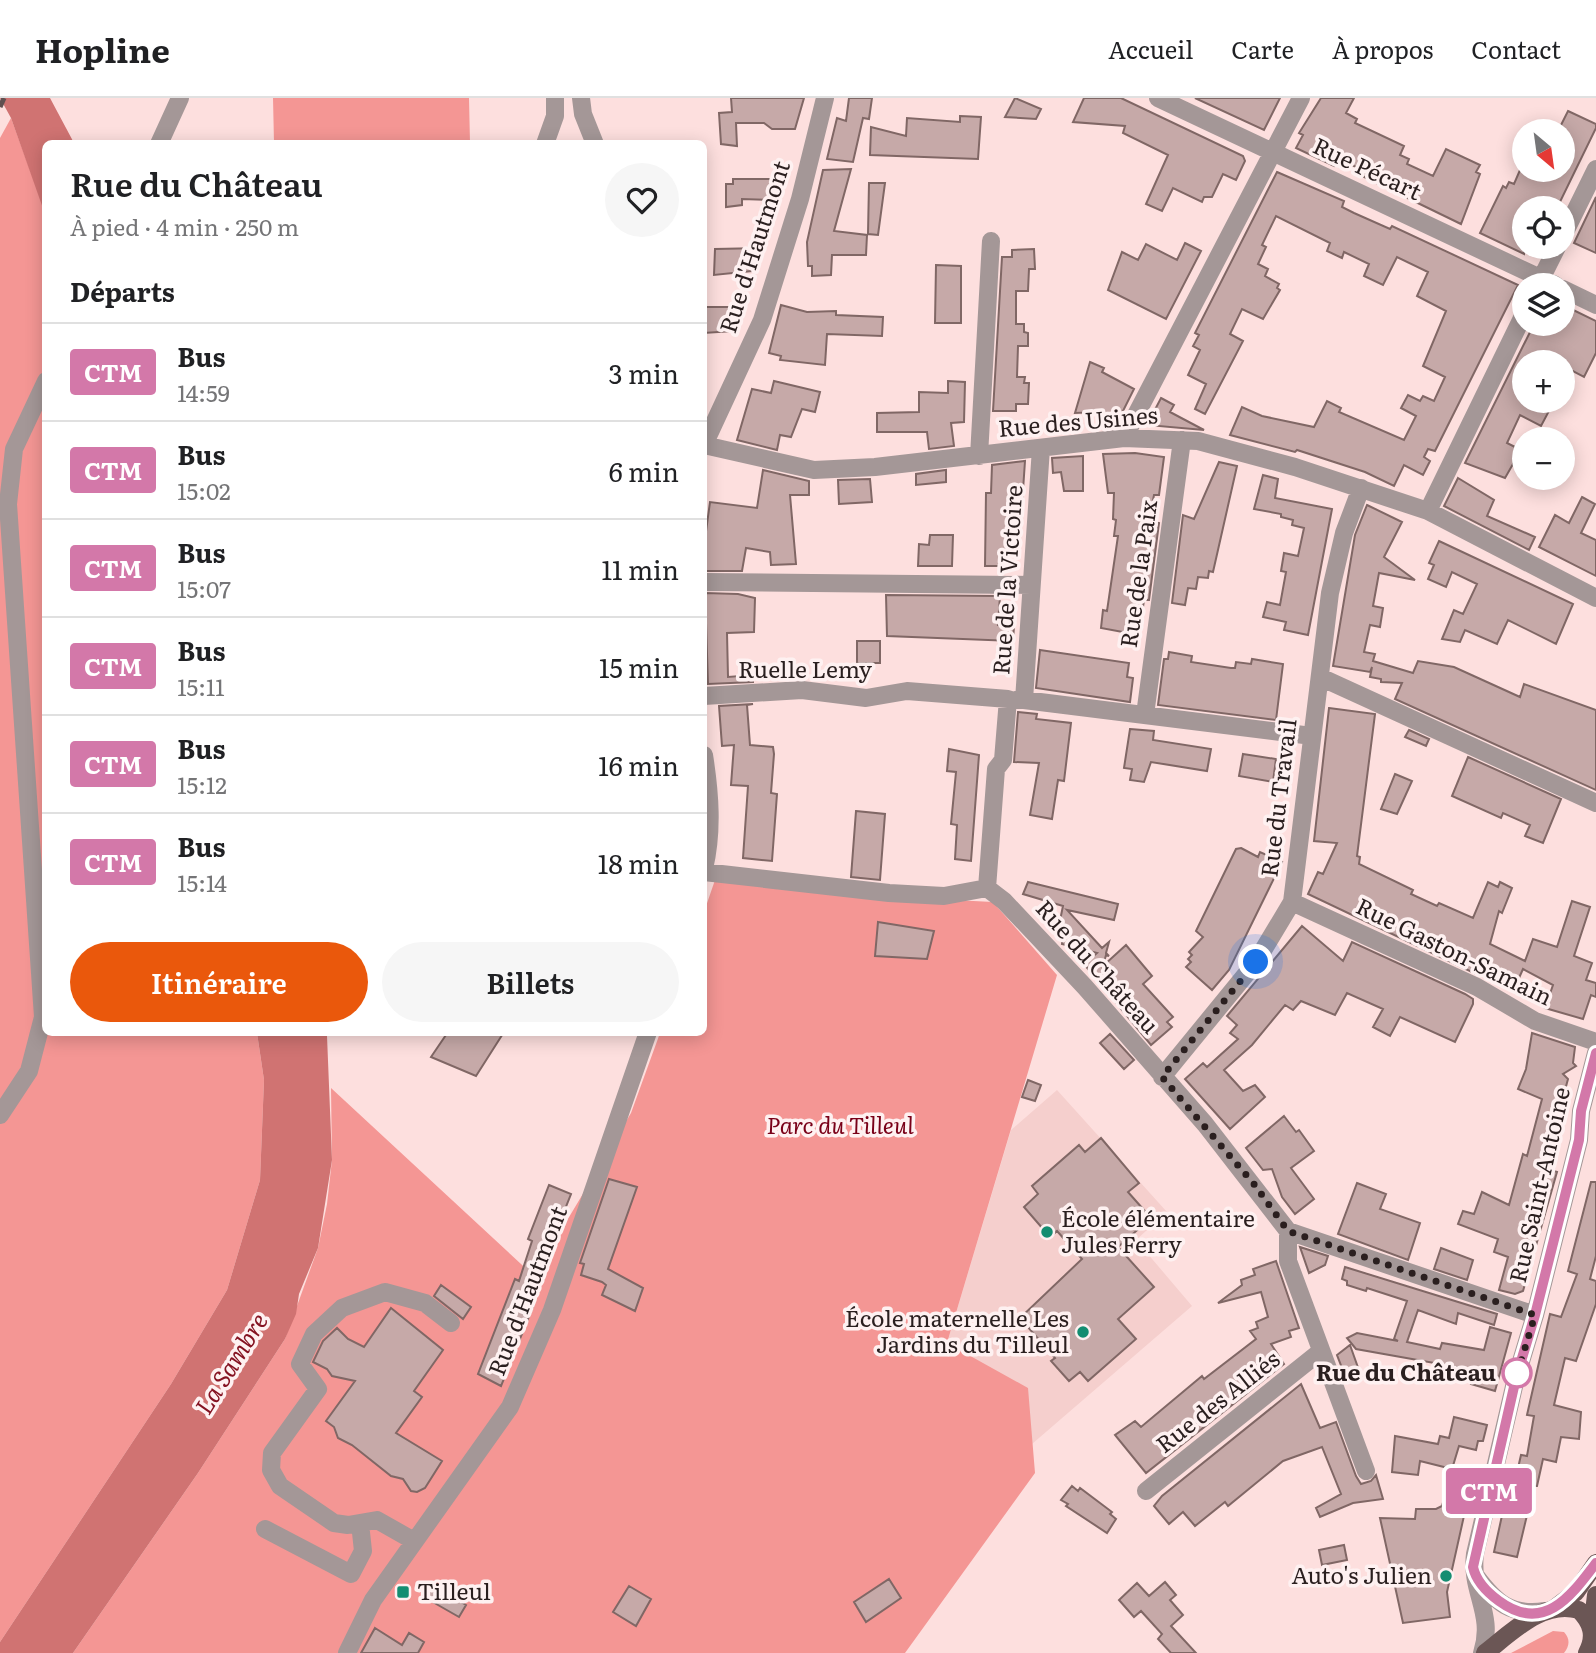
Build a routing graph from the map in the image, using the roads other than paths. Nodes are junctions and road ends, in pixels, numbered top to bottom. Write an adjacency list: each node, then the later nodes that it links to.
1 (555, 98): 8 (street)
2 (581, 98): 9 (street)
3 (825, 98): 20 (street, Rue d'Hautmont)
4 (1158, 98): 10 (street, Rue Pécart)
5 (1301, 98): 10 (street)
6 (178, 103): 7 (street)
7 (161, 140)
8 (546, 140)
9 (593, 140)
10 (1274, 153): 14 (street, Rue Pécart); 19 (street)
11 (1596, 169): 12 (street)
12 (1575, 212)
13 (990, 241): 24 (street)
14 (1524, 273)
15 (1575, 295): 16 (street)
16 (1596, 305)
17 (1513, 336): 26 (street)
18 (42, 389): 41 (street)
19 (1124, 438): 21 (street, Rue des Usines); 23 (street, Rue des Usines)
20 (707, 439)
21 (1182, 440): 25 (street, Rue des Usines); 33 (street, Rue de la Paix)
22 (707, 446): 24 (street, Rue des Usines)
23 (1041, 448): 24 (street, Rue des Usines); 28 (street, Rue de la Victoire)
24 (979, 456)
25 (1361, 488): 26 (street, Rue des Usines); 30 (street, Rue du Travail)
26 (1428, 510): 29 (street, Rue des Usines)
27 (707, 582): 28 (street)
28 (1031, 585): 32 (street, Rue de la Victoire)
29 (1596, 598)
30 (1320, 677): 34 (street, Rue du Travail); 36 (street)
31 (707, 696): 32 (street, Ruelle Lemy)
32 (1016, 700): 33 (street, Ruelle Lemy); 39 (street)
33 (1144, 715): 34 (street, Ruelle Lemy)
34 (1312, 736): 40 (street, Rue du Travail)
35 (707, 776): 37 (street)
36 (1596, 803)
37 (707, 850)
38 (707, 871): 39 (street)
39 (987, 888): 46 (street, Rue du Château)
40 (1292, 902): 44 (street, Rue Gaston-Samain); 46 (street, Rue du Travail)
41 (42, 1003)
42 (42, 1021): 47 (street)
43 (647, 1036): 56 (street, Rue d'Hautmont)
44 (1596, 1042)
45 (1596, 1053): 49 (street, Rue Saint-Antoine)
46 (1162, 1077): 48 (street, Rue du Château)
47 (0, 1115)
48 (1288, 1231): 49 (street); 51 (street)
49 (1535, 1315): 58 (street, Rue Saint-Antoine)
50 (451, 1323): 54 (street)
51 (1321, 1351): 52 (street); 53 (street, Rue des Alliés)
52 (1366, 1471)
53 (1146, 1491)
54 (360, 1523): 55 (street); 56 (street)
55 (265, 1529)
56 (414, 1541): 62 (street, Rue d'Hautmont)
57 (1596, 1563): 60 (main road)
58 (1475, 1575): 60 (street); 63 (street, Rue Saint-Antoine)
59 (1596, 1595): 61 (main road)
60 (1550, 1610): 61 (main road); 63 (main road)
61 (1592, 1628): 64 (main road)
62 (347, 1653)
63 (1484, 1653)
64 (1587, 1653)

